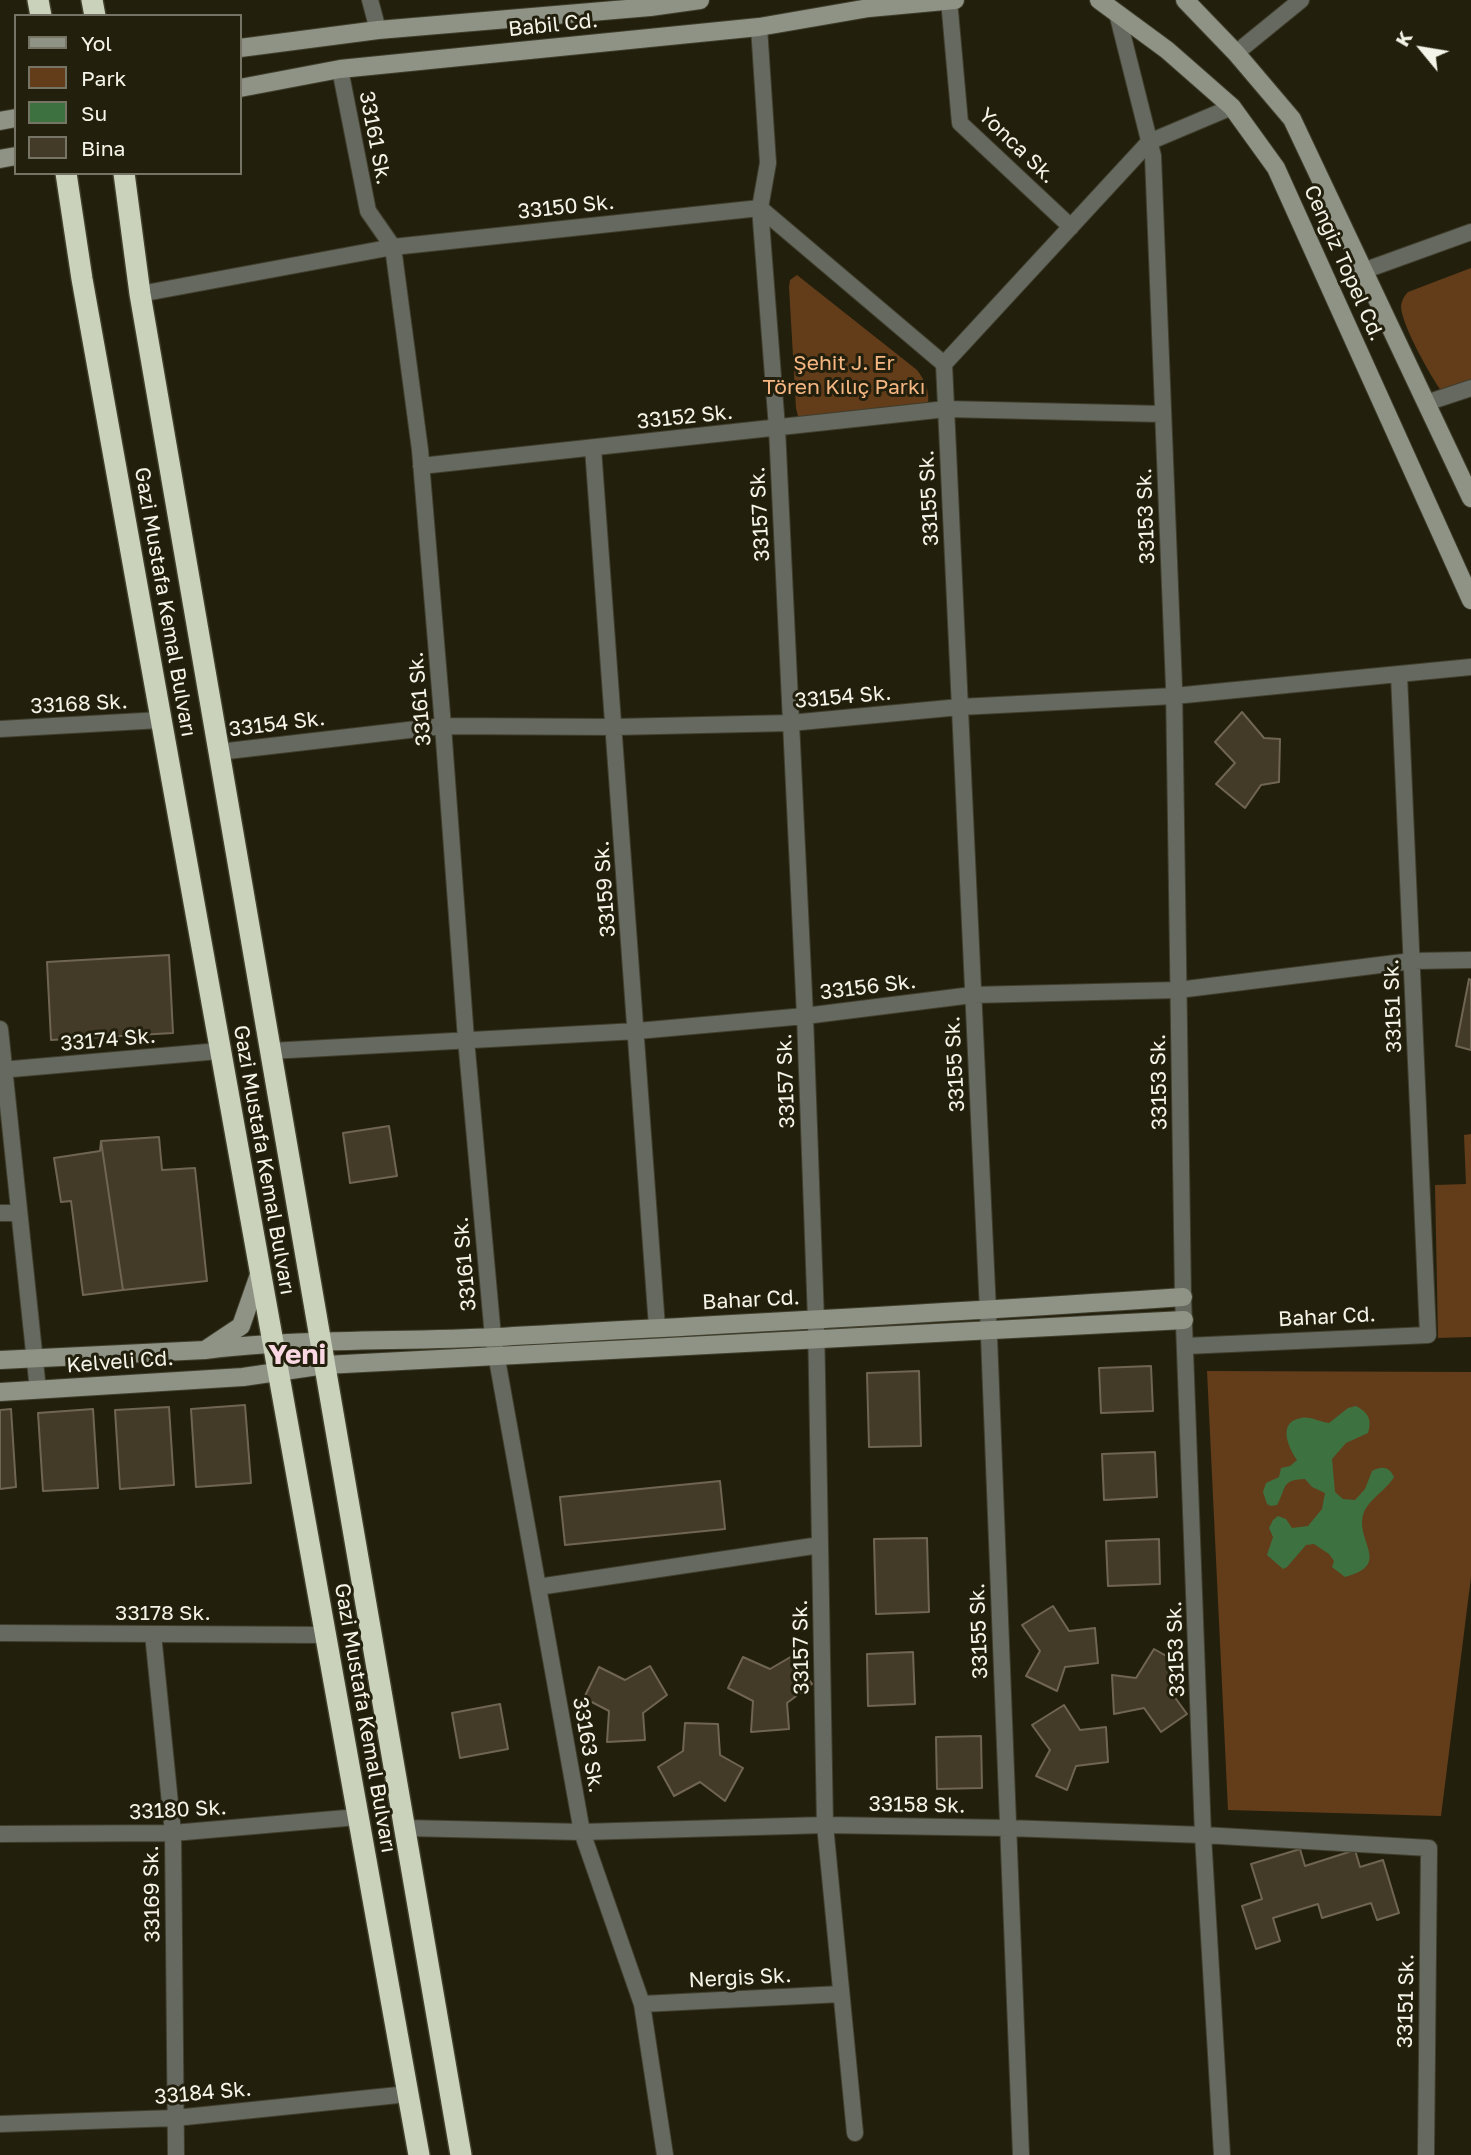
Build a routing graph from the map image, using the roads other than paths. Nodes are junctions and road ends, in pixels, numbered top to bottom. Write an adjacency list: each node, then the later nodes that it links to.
1 (370, 0): 11 (street)
2 (700, 0): 8 (street, Babil Cd.)
3 (949, 0): 4 (street, Babil Cd.); 10 (street, Babil Cd.); 21 (street, Yonca Sk.)
4 (955, 0)
5 (1099, 0): 9 (street, Cengiz Topel Cd.)
6 (1185, 0): 13 (street, Cengiz Topel Cd.)
7 (1301, 0): 13 (street)
8 (650, 3): 11 (street, Babil Cd.)
9 (1117, 13): 16 (street, Cengiz Topel Cd.); 17 (street, 33153 Sk.)
10 (759, 27): 14 (street, Babil Cd.); 20 (street, 33157 Sk.)
11 (377, 30): 12 (street, Babil Cd.)
12 (242, 48)
13 (1236, 53): 24 (street, Cengiz Topel Cd.)
14 (340, 69): 15 (street, Babil Cd.); 23 (street, 33161 Sk.)
15 (242, 88)
16 (1232, 107): 17 (street); 35 (street, Cengiz Topel Cd.)
17 (1149, 142): 21 (street); 30 (street, 33153 Sk.)
18 (66, 175): 40 (highway, Gazi Mustafa Kemal Bulvarı)
19 (124, 175): 25 (highway, Gazi Mustafa Kemal Bulvarı)
20 (760, 208): 23 (street, 33150 Sk.); 26 (street); 31 (street, 33157 Sk.)
21 (1071, 227): 26 (street)
22 (1471, 232): 24 (street)
23 (393, 247): 25 (street, 33150 Sk.); 33 (street, 33161 Sk.)
24 (1363, 271): 28 (street, Cengiz Topel Cd.)
25 (140, 295): 45 (highway, Gazi Mustafa Kemal Bulvarı)
26 (943, 364): 29 (street, 33155 Sk.)
27 (1471, 388): 28 (street)
28 (1426, 403): 34 (street, Cengiz Topel Cd.)
29 (946, 409): 30 (street, 33152 Sk.); 31 (street, 33152 Sk.); 39 (street, 33155 Sk.)
30 (1163, 414): 38 (street, 33153 Sk.)
31 (777, 428): 32 (street, 33152 Sk.); 41 (street, 33157 Sk.)
32 (593, 448): 33 (street, 33152 Sk.); 43 (street, 33159 Sk.)
33 (421, 466): 42 (street, 33161 Sk.)
34 (1471, 498)
35 (1471, 600)
36 (1471, 667): 37 (street, 33154 Sk.)
37 (1399, 676): 38 (street, 33154 Sk.); 47 (street, 33151 Sk.)
38 (1174, 696): 39 (street, 33154 Sk.); 48 (street, 33153 Sk.)
39 (960, 707): 41 (street, 33154 Sk.); 49 (street, 33155 Sk.)
40 (161, 720): 44 (street, 33168 Sk.); 54 (highway, Gazi Mustafa Kemal Bulvarı)
41 (790, 723): 43 (street, 33154 Sk.); 50 (street, 33157 Sk.)
42 (443, 726): 43 (street, 33154 Sk.); 45 (street, 33154 Sk.); 53 (street, 33161 Sk.)
43 (615, 727): 52 (street, 33159 Sk.)
44 (0, 729)
45 (219, 752): 55 (highway, Gazi Mustafa Kemal Bulvarı)
46 (1471, 960): 47 (street, 33156 Sk.)
47 (1412, 961): 48 (street, 33156 Sk.); 66 (street, 33151 Sk.)
48 (1178, 990): 49 (street, 33156 Sk.); 60 (street, 33153 Sk.)
49 (972, 995): 50 (street, 33156 Sk.); 61 (street, 33155 Sk.)
50 (805, 1016): 52 (street, 33156 Sk.); 62 (street, 33157 Sk.)
51 (0, 1029): 56 (street)
52 (637, 1031): 53 (street, 33156 Sk.); 64 (street, 33159 Sk.)
53 (466, 1039): 55 (street, 33156 Sk.); 67 (street, 33161 Sk.)
54 (219, 1051): 56 (street, 33174 Sk.); 59 (highway, Gazi Mustafa Kemal Bulvarı)
55 (270, 1051): 69 (highway, Gazi Mustafa Kemal Bulvarı)
56 (2, 1071): 58 (street)
57 (0, 1213): 58 (street)
58 (19, 1213): 75 (street)
59 (260, 1272): 70 (highway, Gazi Mustafa Kemal Bulvarı); 73 (street)
60 (1184, 1297): 61 (street, Bahar Cd.); 63 (street, 33153 Sk.)
61 (988, 1311): 62 (street, Bahar Cd.); 65 (street, 33155 Sk.)
62 (816, 1320): 64 (street, Bahar Cd.); 68 (street, 33157 Sk.)
63 (1184, 1320): 65 (street, Bahar Cd.); 72 (street, 33153 Sk.)
64 (657, 1327): 67 (street, Bahar Cd.)
65 (989, 1330): 68 (street, Bahar Cd.); 90 (street, 33155 Sk.)
66 (1427, 1335): 72 (street, Bahar Cd.)
67 (493, 1337): 69 (street, Bahar Cd.); 74 (street, 33163 Sk.)
68 (816, 1339): 74 (street, Bahar Cd.); 82 (street, 33157 Sk.)
69 (320, 1341): 70 (street, Kelveli Cd.); 77 (highway, Gazi Mustafa Kemal Bulvarı)
70 (273, 1343): 71 (street, Kelveli Cd.); 78 (highway, Gazi Mustafa Kemal Bulvarı)
71 (236, 1346): 73 (street, Kelveli Cd.); 79 (street)
72 (1186, 1346): 94 (street, 33153 Sk.)
73 (205, 1350): 75 (street, Kelveli Cd.)
74 (496, 1356): 77 (street, Bahar Cd.); 83 (street, 33163 Sk.)
75 (33, 1358): 76 (street, Kelveli Cd.); 80 (street)
76 (0, 1360)
77 (324, 1365): 78 (street, Kelveli Cd.); 89 (highway, Gazi Mustafa Kemal Bulvarı)
78 (277, 1371): 79 (street, Kelveli Cd.); 86 (highway, Gazi Mustafa Kemal Bulvarı)
79 (243, 1377): 80 (street, Kelveli Cd.)
80 (38, 1390): 81 (street, Kelveli Cd.)
81 (0, 1392)
82 (820, 1545): 83 (street); 88 (street, 33157 Sk.)
83 (538, 1587): 91 (street, 33163 Sk.)
84 (0, 1633): 85 (street, 33178 Sk.)
85 (153, 1634): 86 (street, 33178 Sk.); 92 (street, 33169 Sk.)
86 (326, 1635): 87 (highway, Gazi Mustafa Kemal Bulvarı)
87 (358, 1817): 92 (street, 33180 Sk.); 98 (highway, Gazi Mustafa Kemal Bulvarı)
88 (825, 1825): 90 (street, 33158 Sk.); 91 (street, 33158 Sk.); 96 (street, 33157 Sk.)
89 (405, 1828): 91 (street, 33158 Sk.); 104 (highway, Gazi Mustafa Kemal Bulvarı)
90 (1008, 1828): 94 (street, 33158 Sk.); 106 (street, 33155 Sk.)
91 (582, 1832): 97 (street, 33163 Sk.)
92 (173, 1833): 93 (street, 33180 Sk.); 99 (street, 33169 Sk.)
93 (0, 1834)
94 (1203, 1835): 95 (street, 33158 Sk.); 107 (street, 33153 Sk.)
95 (1429, 1848): 108 (street, 33151 Sk.)
96 (841, 1994): 97 (street, Nergis Sk.); 101 (street, 33157 Sk.)
97 (642, 2004): 105 (street, 33163 Sk.)
98 (408, 2094): 99 (street, 33184 Sk.); 103 (highway, Gazi Mustafa Kemal Bulvarı)
99 (175, 2118): 100 (street, 33184 Sk.); 102 (street, 33169 Sk.)
100 (0, 2124)
101 (855, 2133)
102 (176, 2155)
103 (419, 2155)
104 (461, 2155)
105 (665, 2155)
106 (1021, 2155)
107 (1222, 2155)
108 (1426, 2155)

